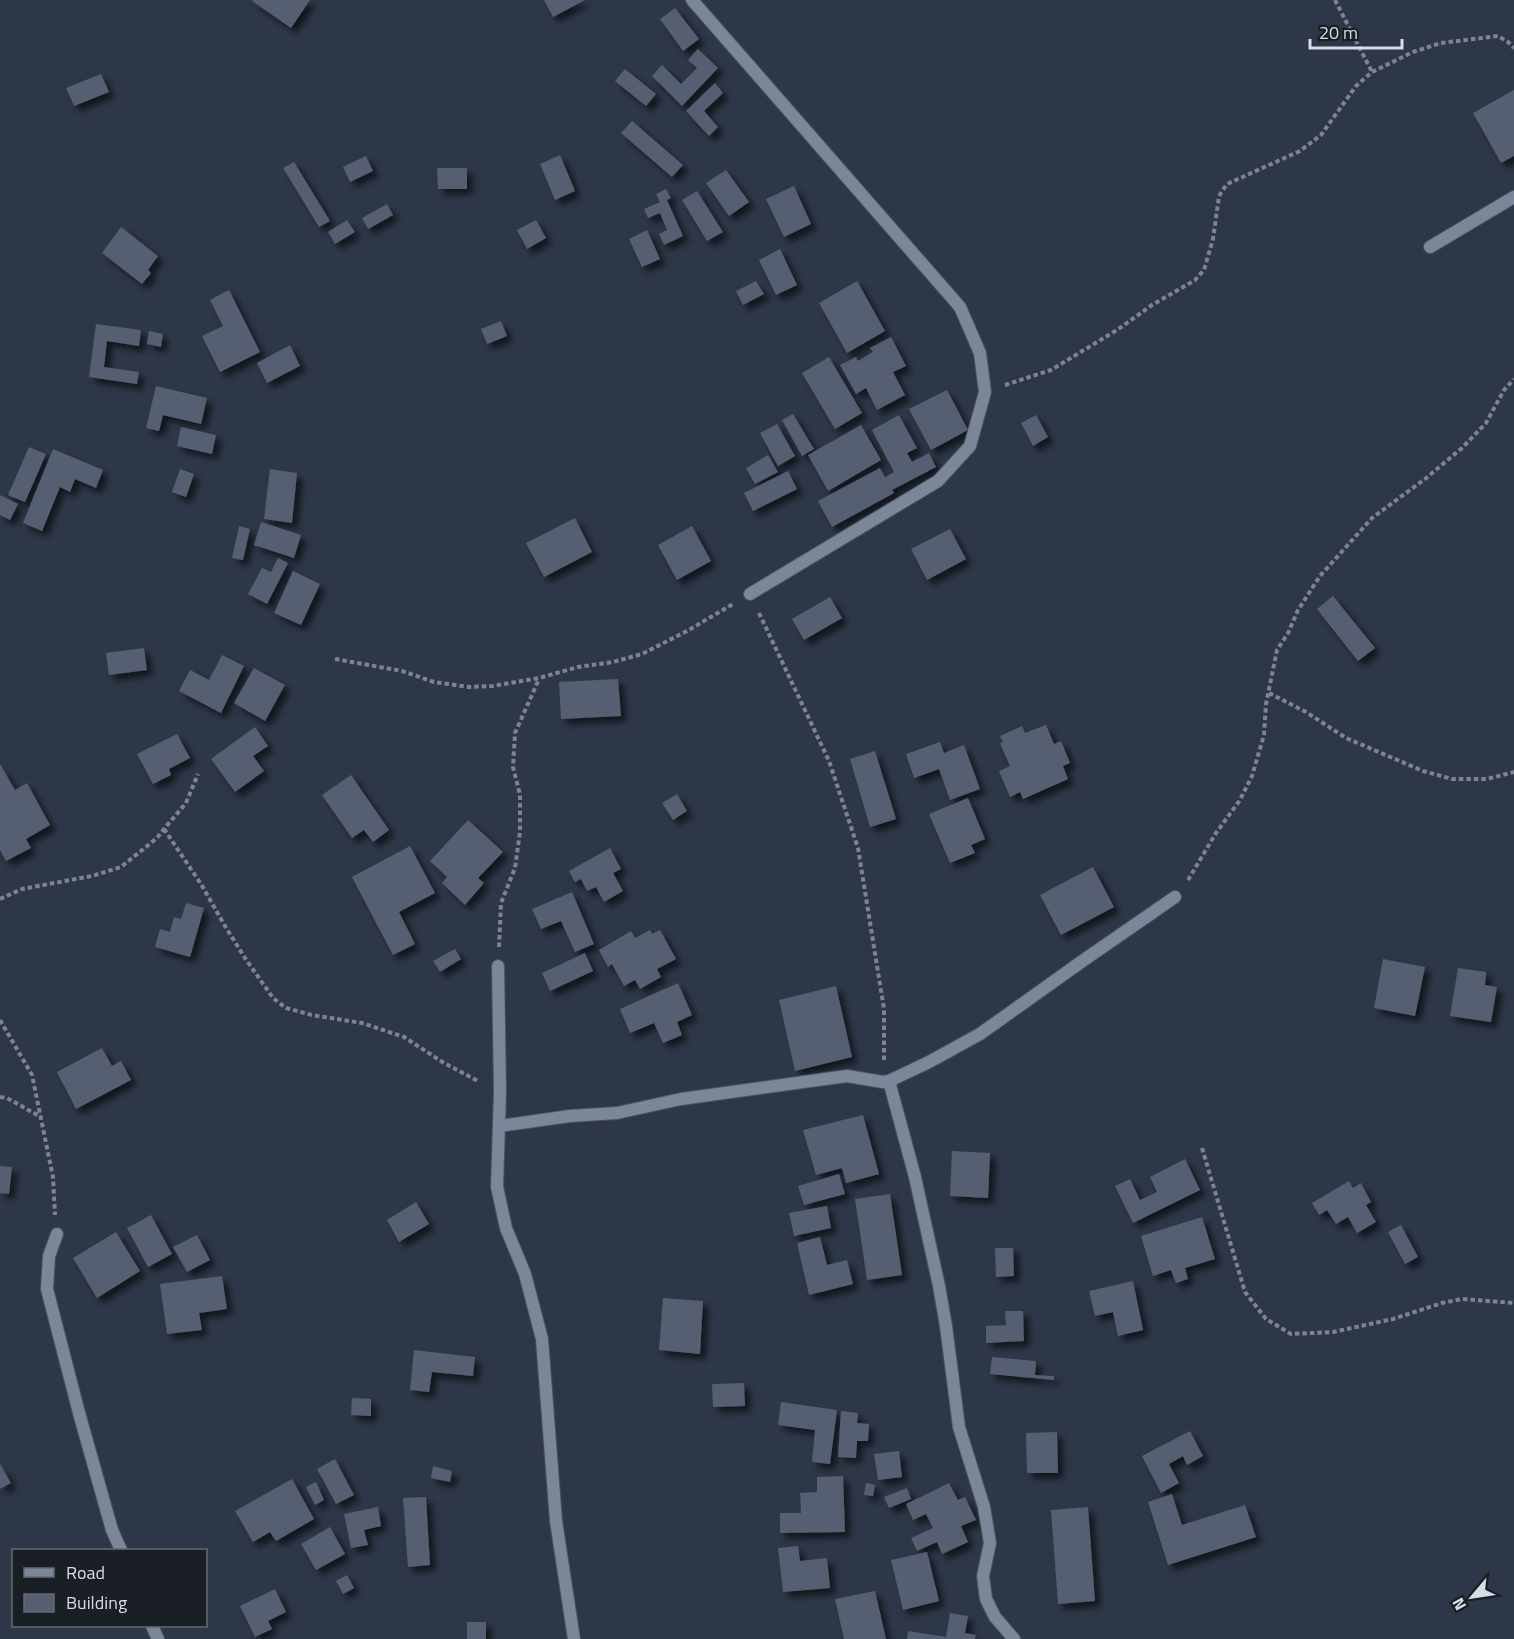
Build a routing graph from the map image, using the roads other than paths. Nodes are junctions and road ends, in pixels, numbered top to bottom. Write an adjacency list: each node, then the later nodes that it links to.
1 (692, 0): 4 (street)
2 (1514, 197): 3 (street)
3 (1430, 247)
4 (750, 594)
5 (1175, 897): 7 (street)
6 (498, 966): 8 (street)
7 (886, 1082): 8 (street); 12 (street)
8 (499, 1126): 11 (street)
9 (57, 1234): 10 (street)
10 (120, 1549)
11 (574, 1639)
12 (1014, 1639)

